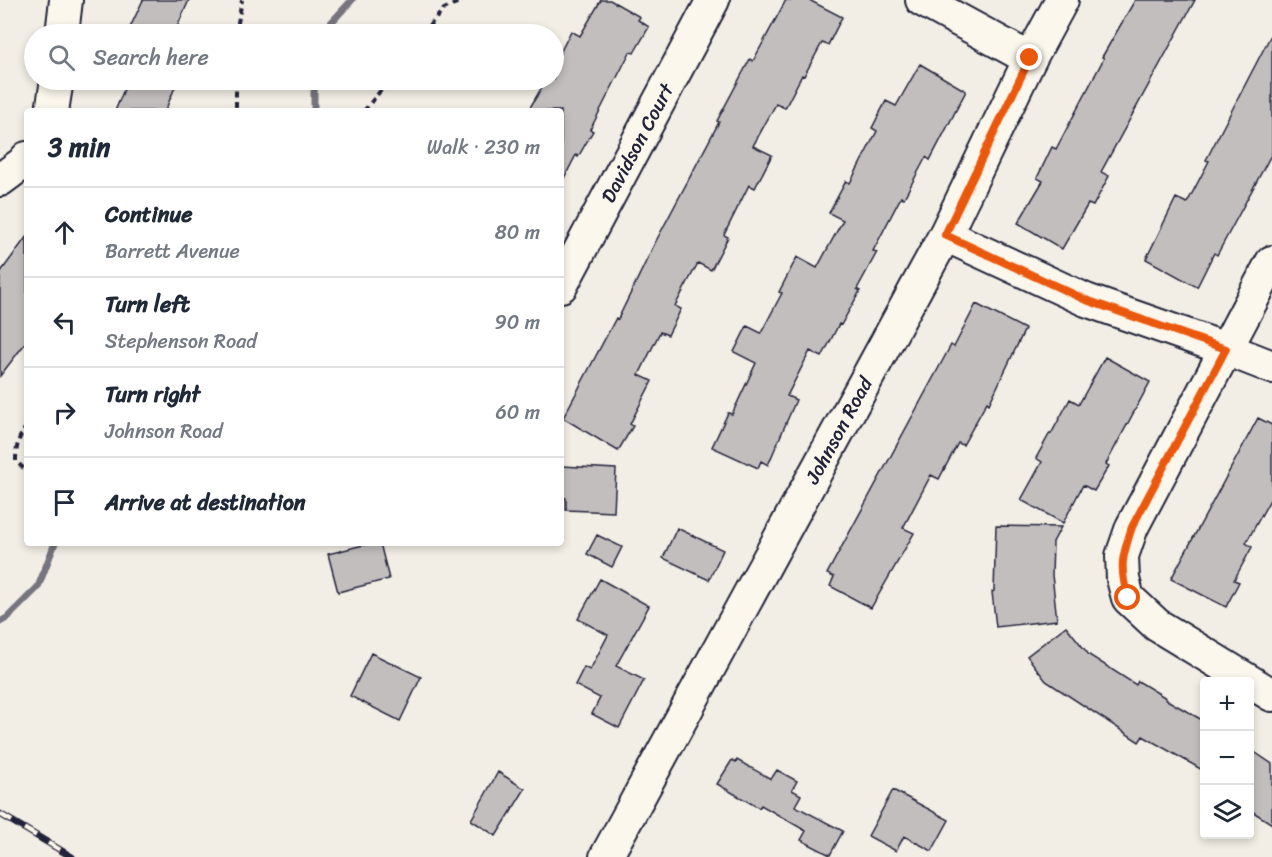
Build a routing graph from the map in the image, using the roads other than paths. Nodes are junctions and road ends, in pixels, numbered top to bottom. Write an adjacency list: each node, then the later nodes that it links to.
1 (66, 0): 5 (street)
2 (713, 0): 13 (street, Davidson Court)
3 (922, 0): 6 (street)
4 (1062, 0): 6 (street, Johnson Road)
5 (63, 24)
6 (1030, 58): 11 (street, Johnson Road)
7 (55, 90): 8 (street)
8 (52, 108)
9 (24, 162): 10 (street)
10 (0, 180)
11 (945, 235): 14 (street); 17 (street, Johnson Road)
12 (1272, 262): 14 (street)
13 (564, 280)
14 (1226, 349): 15 (street); 16 (street)
15 (1272, 367)
16 (1272, 695)
17 (606, 857)

